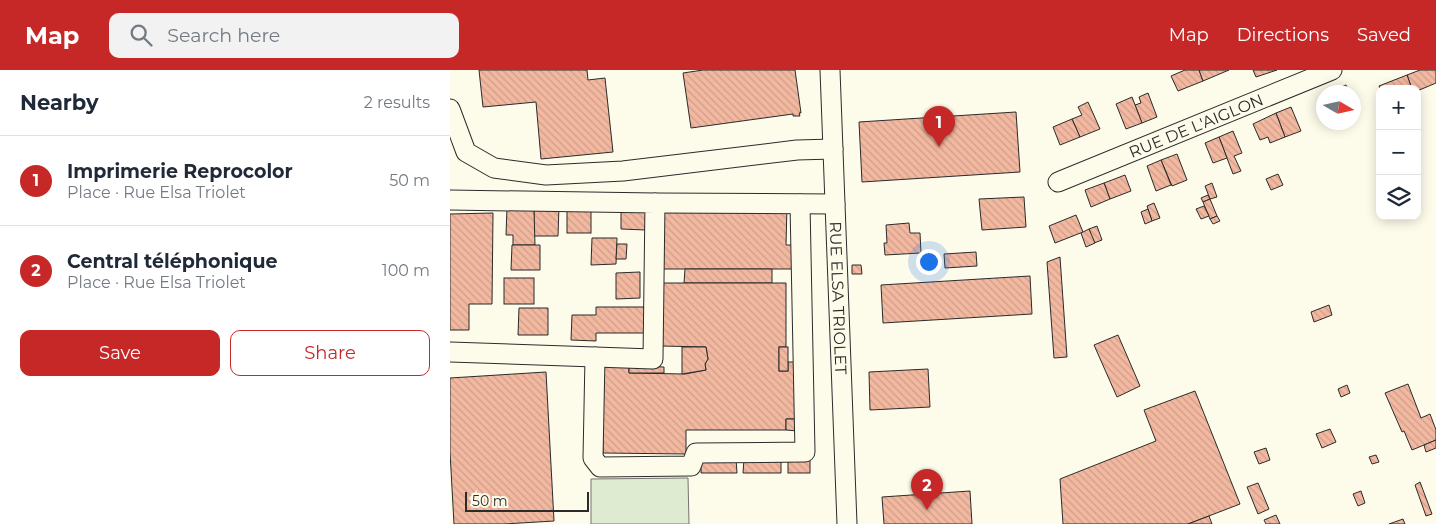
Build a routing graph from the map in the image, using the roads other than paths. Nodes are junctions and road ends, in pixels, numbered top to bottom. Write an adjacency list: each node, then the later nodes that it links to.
1 (830, 70): 4 (street, RUE ELSA TRIOLET)
2 (1332, 70): 5 (street, RUE DE L'AIGLON)
3 (450, 109): 4 (street)
4 (833, 149): 9 (street, RUE ELSA TRIOLET)
5 (1058, 182)
6 (450, 200): 7 (street)
7 (655, 203): 8 (street); 11 (street)
8 (800, 204): 9 (street); 11 (street)
9 (835, 204): 12 (street, RUE ELSA TRIOLET)
10 (450, 352): 11 (street)
11 (595, 357)
12 (847, 524)

